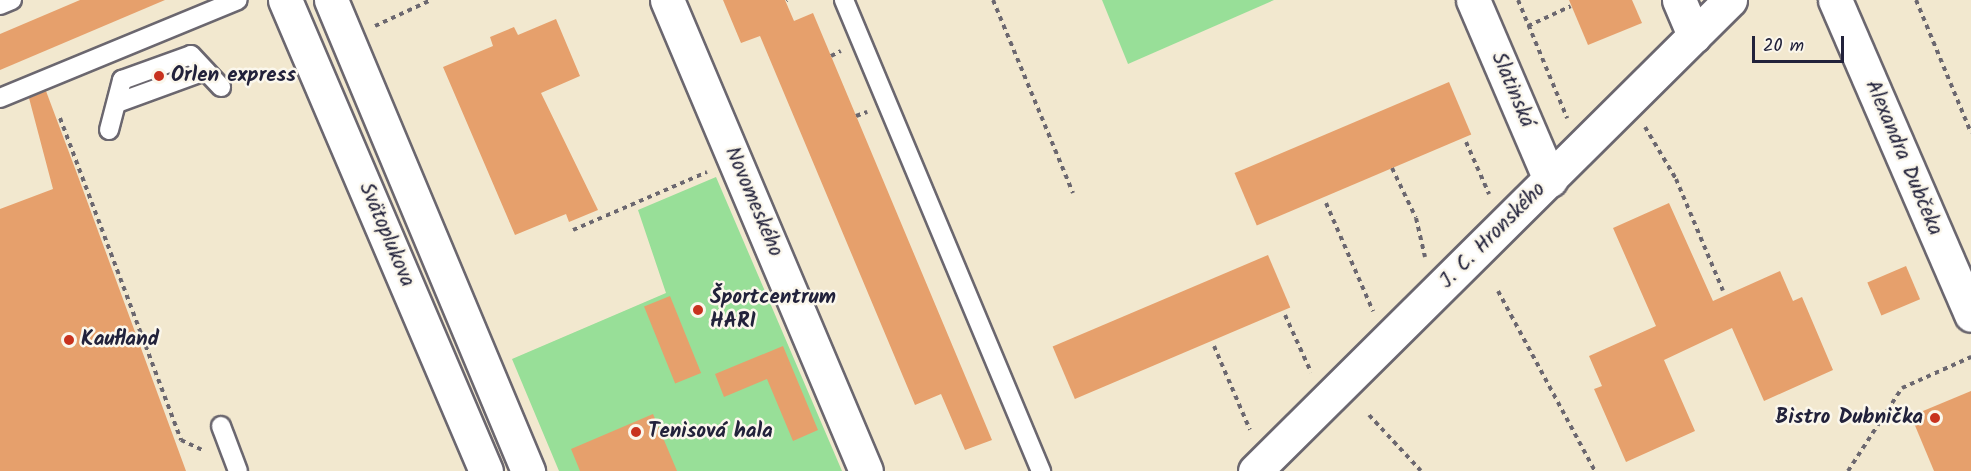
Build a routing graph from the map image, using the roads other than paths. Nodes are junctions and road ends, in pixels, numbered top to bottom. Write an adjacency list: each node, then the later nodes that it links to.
1 (12, 0): 11 (lane)
2 (238, 0): 14 (lane)
3 (285, 0): 21 (street, Svätoplukova)
4 (331, 0): 22 (street, Svätoplukova)
5 (667, 0): 19 (street, Novomeského)
6 (844, 0): 23 (lane)
7 (1473, 0): 16 (street, Slatinská)
8 (1679, 0): 12 (street)
9 (1730, 0): 12 (street, J. C. Hronského)
10 (1835, 0): 17 (street, Alexandra Dubčeka)
11 (0, 5)
12 (1694, 36): 16 (street, J. C. Hronského)
13 (221, 87): 15 (lane)
14 (0, 98)
15 (109, 130)
16 (1550, 180): 24 (street, J. C. Hronského)
17 (1971, 315)
18 (221, 426): 20 (lane)
19 (861, 458)
20 (238, 471)
21 (486, 471)
22 (528, 471)
23 (1041, 471)
24 (1255, 471)

